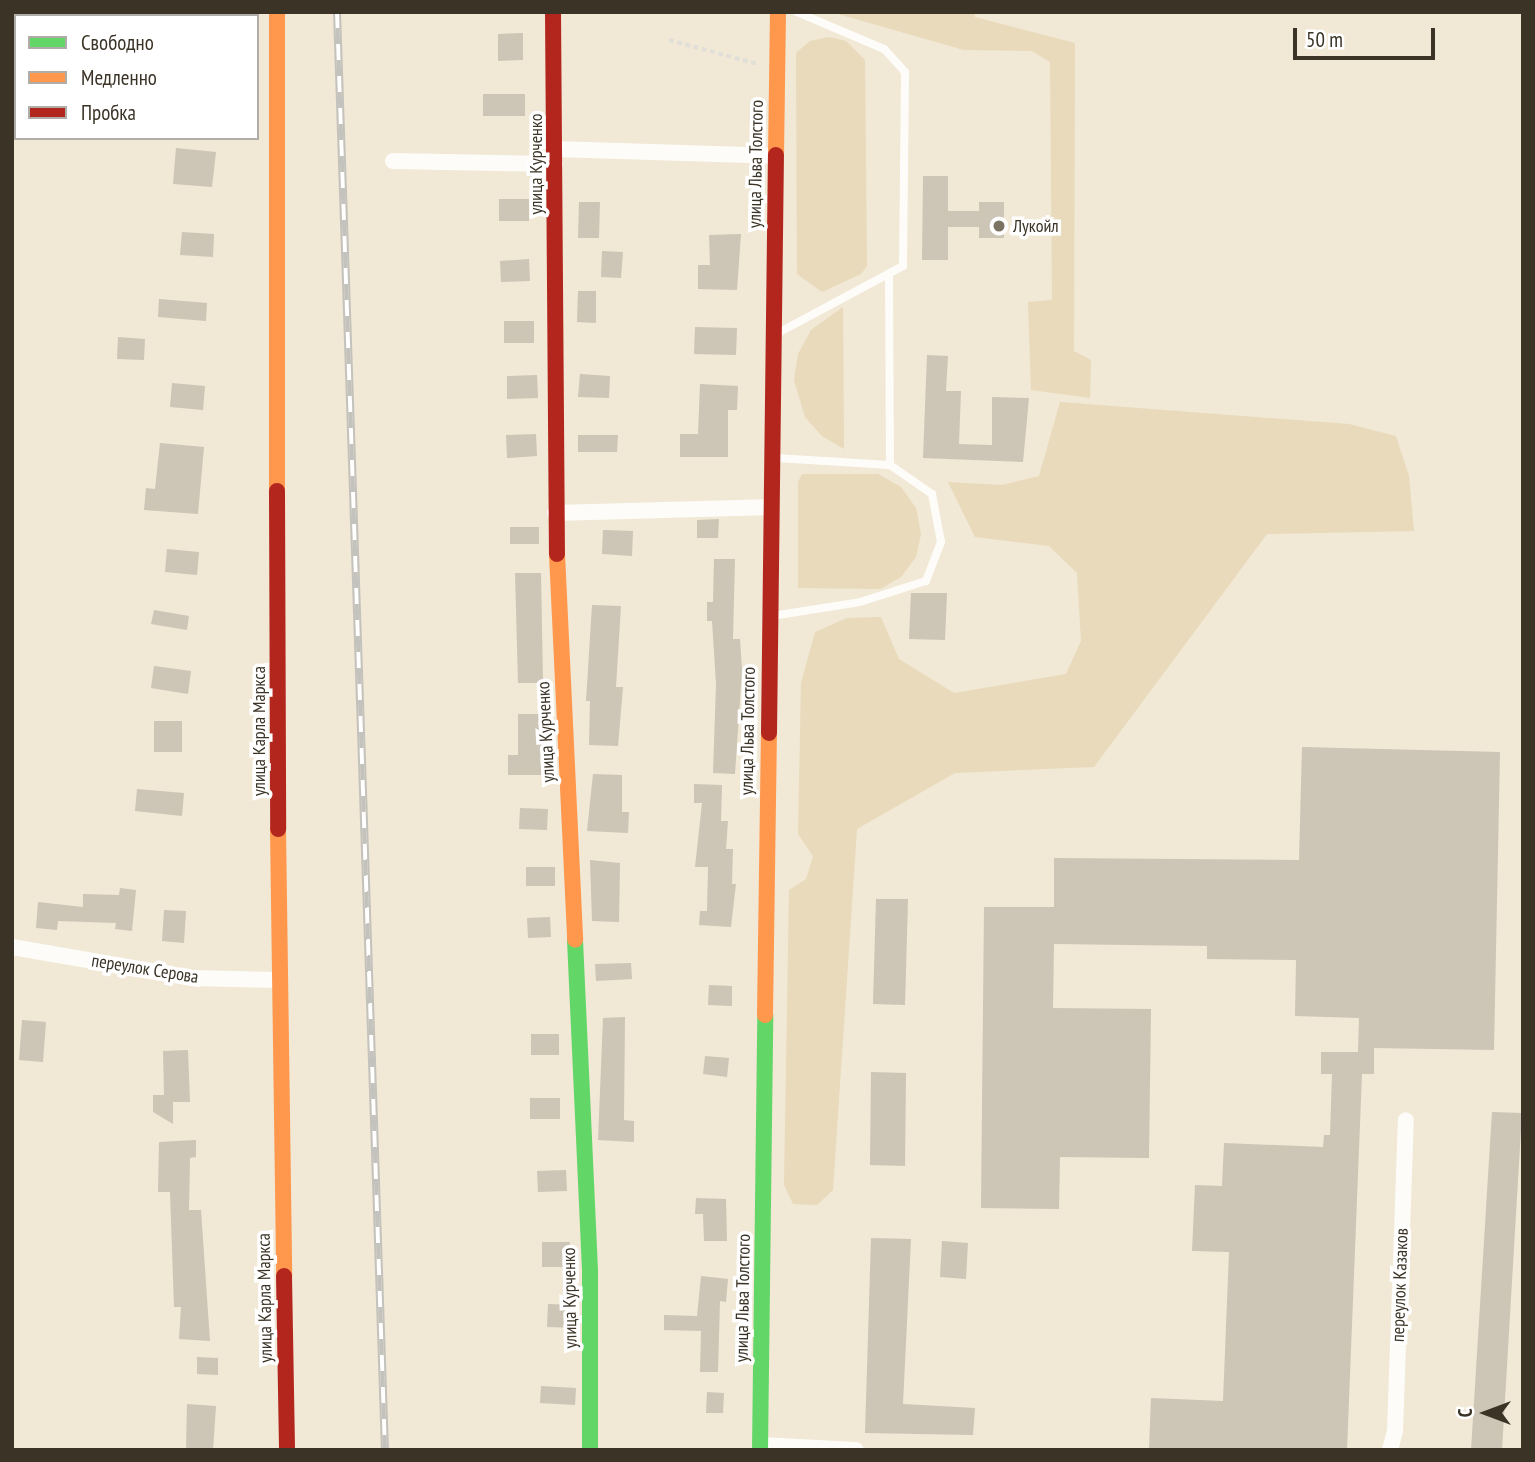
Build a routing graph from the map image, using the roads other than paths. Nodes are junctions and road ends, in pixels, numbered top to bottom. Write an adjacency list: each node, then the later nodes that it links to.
1 (277, 12): 16 (street, улица Карла Маркса)
2 (553, 12): 5 (street, улица Курченко)
3 (778, 12): 6 (street, улица Льва Толстого)
4 (797, 12): 8 (lane)
5 (555, 156): 6 (street); 7 (street); 13 (street, улица Курченко)
6 (775, 156): 9 (street, улица Льва Толстого)
7 (393, 162)
8 (889, 277): 9 (lane); 11 (lane)
9 (772, 336): 10 (street, улица Льва Толстого)
10 (771, 458): 11 (lane); 12 (street, улица Льва Толстого)
11 (890, 465): 14 (lane)
12 (769, 507): 13 (street); 14 (street, улица Льва Толстого)
13 (555, 513): 20 (street, улица Курченко)
14 (769, 616): 18 (street, улица Льва Толстого)
15 (12, 947): 16 (street, переулок Серова)
16 (278, 980): 19 (street, улица Карла Маркса)
17 (1406, 1120): 22 (street, переулок Казаков)
18 (760, 1448): 21 (street)
19 (287, 1450)
20 (590, 1450)
21 (856, 1450)
22 (1390, 1450)

